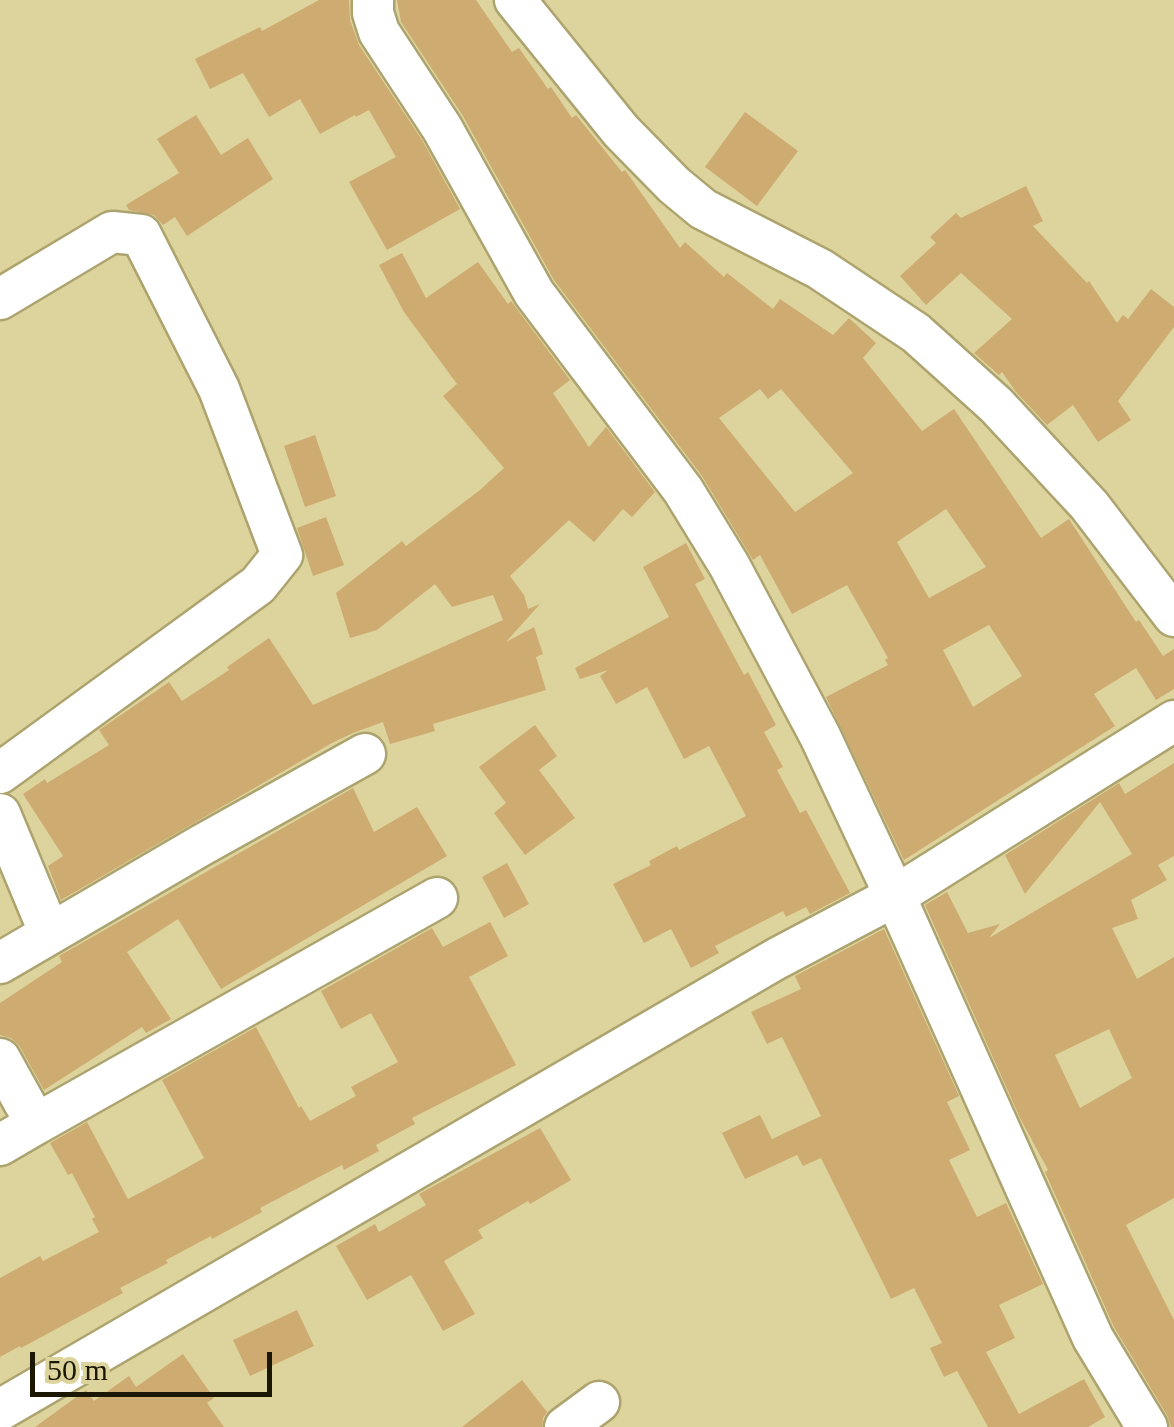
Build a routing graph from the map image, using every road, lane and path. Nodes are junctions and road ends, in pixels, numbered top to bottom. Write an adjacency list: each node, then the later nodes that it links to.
1 (373, 0): 9 (street)
2 (515, 0): 4 (street)
3 (0, 300): 7 (street)
4 (1174, 616)
5 (1174, 721): 9 (street)
6 (365, 754): 11 (street)
7 (0, 774)
8 (0, 814): 11 (street)
9 (895, 896): 17 (street); 19 (street)
10 (437, 898): 14 (street)
11 (50, 934): 12 (street)
12 (0, 963)
13 (0, 1059): 14 (street)
14 (36, 1124): 15 (street)
15 (0, 1145)
16 (599, 1402): 18 (street)
17 (0, 1410)
18 (565, 1427)
19 (1147, 1427)

